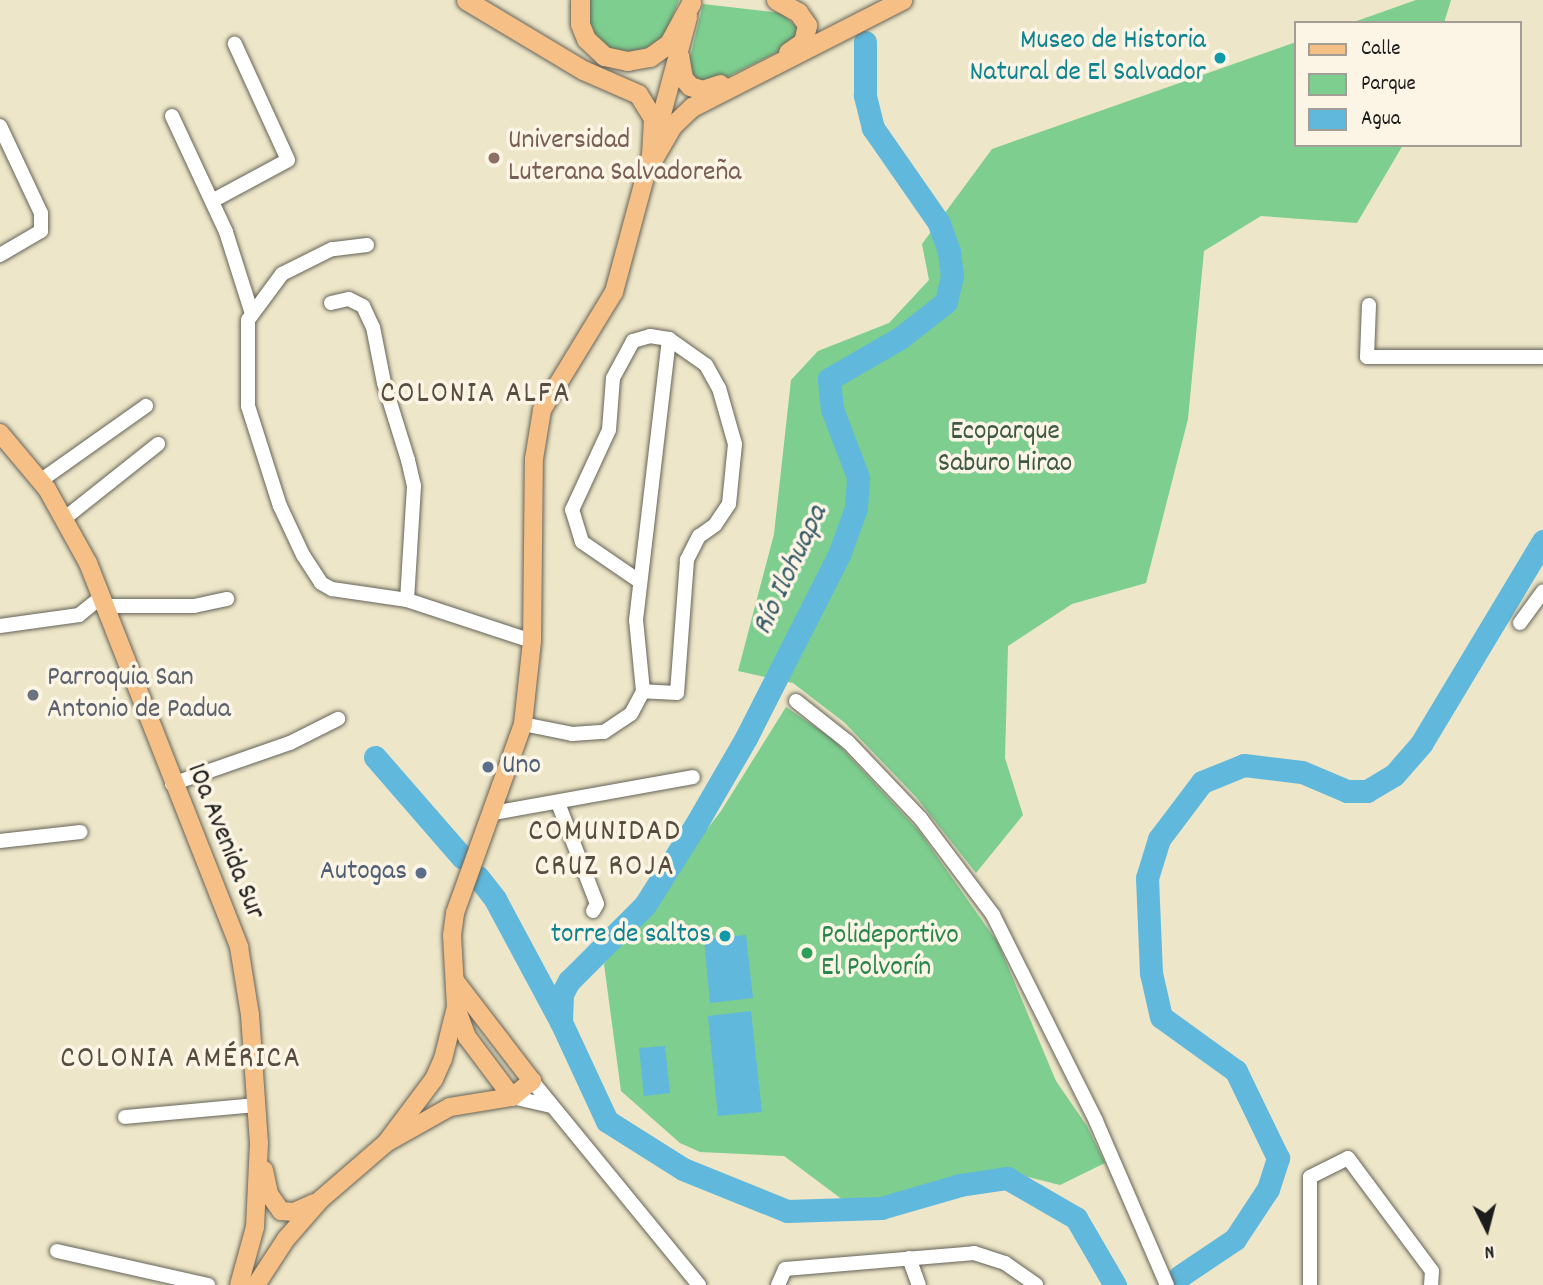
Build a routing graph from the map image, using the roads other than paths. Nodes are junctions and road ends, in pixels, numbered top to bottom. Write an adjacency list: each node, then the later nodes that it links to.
1 (466, 0): 10 (highway)
2 (580, 0): 5 (highway)
3 (776, 0): 7 (highway)
4 (902, 0): 10 (highway)
5 (692, 1): 7 (main road)
6 (235, 44): 11 (street)
7 (679, 55): 10 (main road)
8 (172, 116): 11 (street)
9 (0, 126): 13 (street)
10 (650, 164): 31 (main road)
11 (212, 201): 16 (street)
12 (367, 245): 16 (street)
13 (0, 255)
14 (331, 303): 27 (street)
15 (1369, 305): 18 (street)
16 (252, 314): 27 (street)
17 (669, 339): 24 (street); 24 (street); 32 (street)
18 (1543, 357)
19 (146, 406): 22 (street)
20 (0, 433): 22 (main road, 10a Avenida Sur)
21 (158, 444): 23 (street)
22 (40, 481): 23 (main road, 10a Avenida Sur)
23 (65, 518): 28 (main road, 10a Avenida Sur)
24 (639, 581): 32 (street)
25 (1543, 591): 29 (street)
26 (227, 599): 28 (street)
27 (407, 600): 31 (street)
28 (103, 602): 30 (street); 37 (main road, 10a Avenida Sur)
29 (1520, 622)
30 (0, 626)
31 (533, 641): 35 (main road)
32 (643, 691): 35 (street)
33 (796, 701): 64 (street)
34 (338, 719): 37 (street)
35 (523, 724): 39 (main road)
36 (693, 777): 38 (street)
37 (172, 784): 47 (main road, 10a Avenida Sur)
38 (558, 803): 39 (street); 42 (street)
39 (493, 813): 43 (main road)
40 (80, 832): 41 (street)
41 (0, 841)
42 (593, 911)
43 (456, 982): 44 (main road); 45 (main road)
44 (456, 1007): 46 (main road); 51 (main road)
45 (532, 1081): 46 (main road); 48 (street)
46 (512, 1097): 48 (street); 51 (main road)
47 (257, 1105): 49 (street); 50 (main road, 10a Avenida Sur)
48 (550, 1106): 59 (street)
49 (125, 1117)
50 (259, 1143): 52 (main road, 10a Avenida Sur); 57 (main road, 10a Avenida Sur)
51 (386, 1143): 52 (main road)
52 (320, 1200): 58 (main road)
53 (57, 1251): 56 (street)
54 (909, 1258): 55 (street); 62 (street); 63 (street)
55 (785, 1269): 60 (street); 61 (street)
56 (208, 1285)
57 (239, 1285)
58 (256, 1285)
59 (699, 1285)
60 (778, 1285)
61 (792, 1285)
62 (919, 1285)
63 (1036, 1285)
64 (1167, 1285)
65 (1310, 1285): 66 (street)
66 (1432, 1285)

